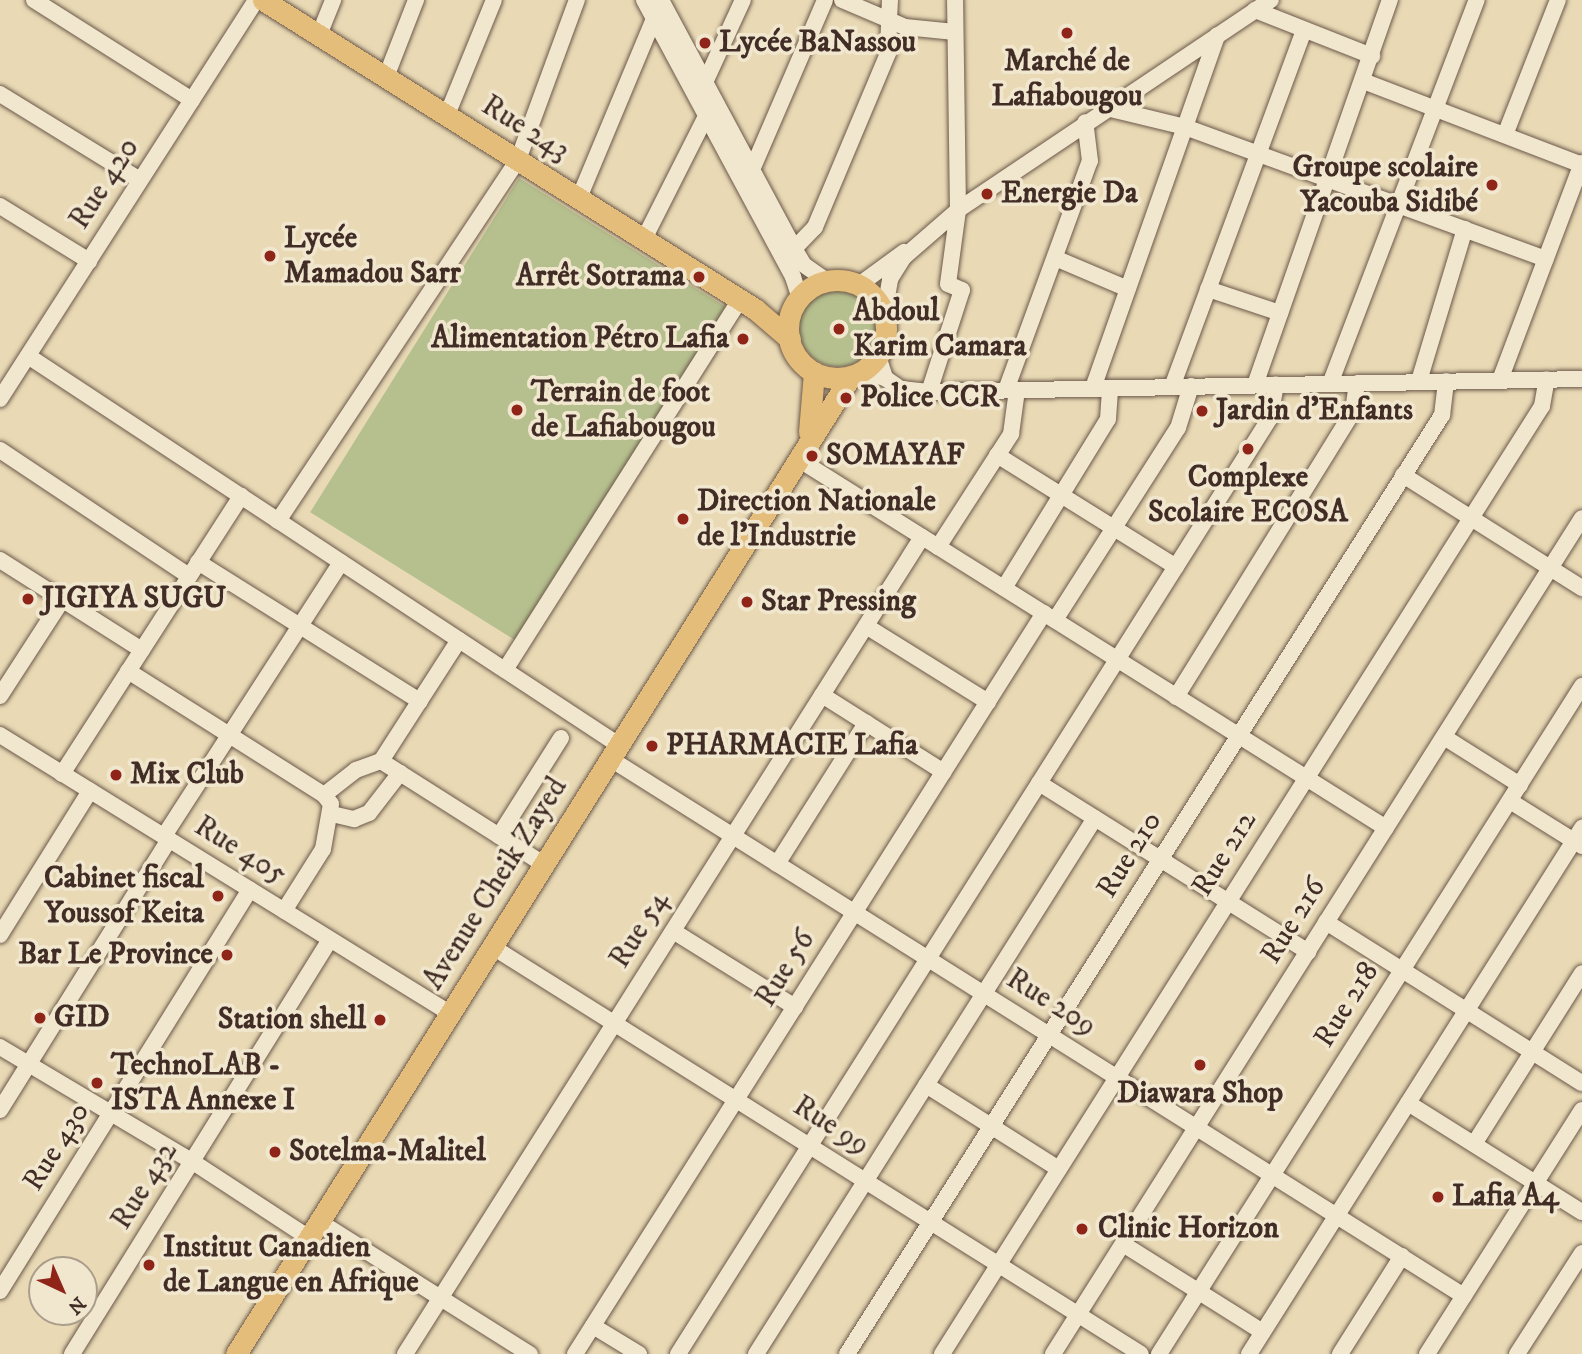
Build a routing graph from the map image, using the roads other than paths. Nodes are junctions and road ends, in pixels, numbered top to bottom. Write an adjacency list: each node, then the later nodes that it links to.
1 (34, 0): 31 (street)
2 (256, 0): 31 (street, Rue 420)
3 (263, 0): 24 (main road, Rue 243)
4 (333, 0): 24 (street)
5 (416, 0): 27 (street)
6 (494, 0): 34 (street)
7 (577, 0): 40 (street)
8 (643, 0): 20 (street)
9 (661, 0): 29 (street)
10 (743, 0): 29 (street)
11 (825, 0): 42 (street)
12 (842, 0): 21 (street)
13 (890, 0): 21 (street)
14 (955, 0): 23 (street)
15 (1270, 0): 19 (street)
16 (1390, 0): 26 (street)
17 (1477, 0): 33 (street)
18 (1558, 0): 38 (street)
19 (1255, 10): 22 (street); 25 (street)
20 (654, 19): 29 (street); 45 (street)
21 (889, 20): 23 (street); 52 (street)
22 (1304, 30): 26 (street); 39 (street)
23 (955, 32): 48 (street)
24 (319, 35): 27 (main road, Rue 243)
25 (1217, 35): 32 (street); 37 (street)
26 (1372, 57): 28 (street)
27 (386, 77): 34 (main road, Rue 243)
28 (1363, 81): 33 (street); 43 (street)
29 (701, 90): 35 (street); 42 (street)
30 (0, 94): 44 (street)
31 (192, 100): 44 (street, Rue 420)
32 (1107, 108): 36 (street); 37 (street)
33 (1437, 109): 38 (street); 46 (street)
34 (447, 115): 40 (main road, Rue 243)
35 (706, 116): 51 (street); 52 (street)
36 (1085, 122): 48 (street); 53 (street)
37 (1185, 127): 39 (street); 58 (street)
38 (1505, 135): 41 (street)
39 (1258, 153): 43 (street); 59 (street)
40 (518, 160): 45 (main road, Rue 243); 93 (street)
41 (1582, 164): 54 (street)
42 (751, 172): 52 (street)
43 (1329, 178): 46 (street); 62 (street)
44 (140, 180): 55 (street, Rue 420)
45 (579, 198): 51 (main road, Rue 243)
46 (1399, 205): 50 (street); 76 (street)
47 (2, 211): 55 (street)
48 (958, 211): 49 (street); 83 (street)
49 (945, 221): 57 (street); 63 (street)
50 (1465, 229): 54 (street); 73 (street)
51 (644, 239): 61 (main road, Rue 243)
52 (789, 254): 56 (street); 60 (street)
53 (1055, 258): 58 (street); 82 (street)
54 (1546, 259): 72 (street)
55 (89, 261): 65 (street, Rue 420)
56 (827, 281): 57 (main road); 60 (main road)
57 (859, 285): 63 (main road)
58 (1128, 289): 81 (street)
59 (1208, 289): 62 (street); 80 (street)
60 (798, 300): 61 (main road); 64 (main road)
61 (748, 304): 64 (main road, Rue 243); 111 (street)
62 (1280, 313): 77 (street)
63 (884, 314): 66 (main road)
64 (790, 339): 67 (main road)
65 (28, 356): 84 (street, Rue 420); 90 (street, Rue 209)
66 (878, 356): 68 (main road); 70 (street)
67 (814, 372): 68 (main road); 86 (main road, Avenue Cheik Zayed)
68 (855, 374): 70 (street); 86 (main road, Avenue Cheik Zayed)
69 (1581, 376): 71 (street)
70 (885, 378): 83 (street)
71 (1548, 379): 72 (street); 91 (street, Rue 212)
72 (1500, 380): 74 (street)
73 (1419, 381): 74 (street); 75 (street)
74 (1446, 381): 88 (street, Rue 210)
75 (1357, 383): 76 (street); 116 (street)
76 (1330, 384): 78 (street)
77 (1255, 385): 78 (street); 79 (street)
78 (1276, 385): 99 (street)
79 (1191, 386): 80 (street); 94 (street, Rue 56)
80 (1172, 387): 81 (street)
81 (1101, 388): 82 (street); 89 (street)
82 (1012, 390): 83 (street); 87 (street)
83 (929, 392)
84 (0, 399)
85 (0, 450): 101 (street)
86 (802, 452): 95 (street); 126 (main road, Avenue Cheik Zayed)
87 (996, 455): 89 (street); 96 (street)
88 (1403, 475): 91 (street); 122 (street, Rue 210)
89 (1061, 495): 94 (street); 103 (street)
90 (240, 496): 93 (street, Rue 209); 101 (street)
91 (1471, 518): 100 (street); 132 (street, Rue 212)
92 (1582, 518): 100 (street, Rue 216)
93 (278, 521): 98 (street, Rue 209)
94 (1114, 528): 99 (street); 105 (street, Rue 56)
95 (922, 537): 96 (street); 107 (street, Rue 54)
96 (938, 547): 103 (street)
97 (0, 560): 104 (street)
98 (341, 562): 106 (street); 108 (street, Rue 209)
99 (1175, 567): 110 (street)
100 (1550, 568): 102 (street); 123 (street, Rue 216)
101 (194, 569): 106 (street); 109 (street)
102 (1582, 588)
103 (1004, 589): 105 (street)
104 (62, 600): 109 (street); 115 (street)
105 (1049, 617): 110 (street); 118 (street, Rue 56)
106 (300, 626): 117 (street); 121 (street)
107 (866, 626): 114 (street, Rue 54); 118 (street)
108 (458, 640): 111 (street, Rue 209); 117 (street)
109 (142, 650): 112 (street)
110 (1117, 659): 116 (street); 133 (street)
111 (505, 670): 126 (street, Rue 209)
112 (128, 671): 121 (street); 131 (street)
113 (1582, 686): 119 (street, Rue 218)
114 (822, 695): 120 (street); 142 (street, Rue 54)
115 (0, 696)
116 (1176, 697): 122 (street)
117 (420, 701): 128 (street)
118 (988, 702): 129 (street, Rue 56)
119 (1575, 713): 134 (street, Rue 218)
120 (866, 723): 129 (street); 147 (street)
121 (229, 735): 136 (street); 143 (street)
122 (1238, 736): 132 (street); 145 (street, Rue 210)
123 (1444, 737): 134 (street); 140 (street, Rue 216)
124 (4, 738): 127 (street); 131 (street, Rue 405)
125 (561, 738): 141 (street)
126 (613, 751): 142 (street, Rue 209); 146 (main road, Avenue Cheik Zayed)
127 (0, 755)
128 (381, 761): 130 (street); 136 (street)
129 (944, 772): 151 (street, Rue 56)
130 (400, 773): 138 (street); 141 (street)
131 (62, 774): 135 (street, Rue 405)
132 (1306, 778): 140 (street); 149 (street, Rue 212)
133 (1039, 783): 139 (street); 158 (street)
134 (1520, 785): 137 (street, Rue 218)
135 (90, 791): 143 (street, Rue 405); 154 (street)
136 (324, 795): 138 (street)
137 (1510, 801): 144 (street); 159 (street, Rue 218)
138 (332, 814): 150 (street)
139 (1095, 818): 145 (street); 161 (street)
140 (1386, 828): 152 (street, Rue 216)
141 (499, 836): 146 (street)
142 (733, 836): 147 (street, Rue 209); 153 (street, Rue 54)
143 (166, 838): 148 (street, Rue 405); 169 (street)
144 (1579, 839): 163 (street)
145 (1160, 859): 149 (street); 166 (street, Rue 210)
146 (543, 863): 156 (main road, Avenue Cheik Zayed)
147 (777, 864): 151 (street, Rue 209)
148 (250, 890): 150 (street, Rue 405); 177 (street, Rue 430)
149 (1228, 902): 157 (street); 170 (street, Rue 212)
150 (284, 911): 155 (street, Rue 405)
151 (855, 912): 158 (street, Rue 209); 162 (street, Rue 56)
152 (1326, 922): 157 (street, Rue 216); 159 (street)
153 (673, 931): 162 (street); 165 (street, Rue 54)
154 (0, 935)
155 (330, 940): 164 (street, Rue 405); 182 (street, Rue 432)
156 (491, 946): 164 (main road, Avenue Cheik Zayed); 165 (street, Rue 99)
157 (1308, 952): 179 (street, Rue 216)
158 (928, 958): 161 (street, Rue 209); 181 (street)
159 (1402, 970): 163 (street); 184 (street, Rue 218)
160 (1582, 973): 168 (street)
161 (984, 994): 166 (street, Rue 209); 172 (street)
162 (795, 1007): 173 (street, Rue 56)
163 (1467, 1010): 168 (street); 174 (street)
164 (451, 1014): 190 (main road, Avenue Cheik Zayed)
165 (614, 1023): 173 (street, Rue 99); 199 (street, Rue 54)
166 (1049, 1035): 170 (street, Rue 209); 178 (street, Rue 210)
167 (0, 1047): 169 (street)
168 (1532, 1052): 171 (street); 180 (street)
169 (28, 1065): 175 (street); 177 (street)
170 (1117, 1077): 179 (street, Rue 209); 183 (street, Rue 212)
171 (1582, 1083)
172 (926, 1085): 178 (street); 185 (street)
173 (736, 1100): 181 (street, Rue 99); 201 (street, Rue 56)
174 (1408, 1103): 180 (street); 188 (street)
175 (0, 1110)
176 (1582, 1110): 186 (street)
177 (110, 1115): 182 (street); 195 (street, Rue 430)
178 (991, 1126): 183 (street); 189 (street, Rue 210)
179 (1197, 1127): 184 (street, Rue 209); 191 (street, Rue 216)
180 (1474, 1144): 186 (street)
181 (809, 1146): 185 (street, Rue 99); 209 (street)
182 (193, 1162): 190 (street); 203 (street, Rue 432)
183 (1059, 1169): 194 (street, Rue 212)
184 (1273, 1175): 188 (street, Rue 209); 197 (street, Rue 218)
185 (866, 1181): 189 (street, Rue 99); 210 (street)
186 (1536, 1183): 187 (street); 198 (street)
187 (1582, 1212)
188 (1337, 1216): 193 (street, Rue 209); 202 (street)
189 (931, 1222): 194 (street, Rue 99); 211 (street, Rue 210)
190 (314, 1230): 199 (street); 204 (main road, Avenue Cheik Zayed)
191 (1123, 1244): 197 (street); 200 (street, Rue 216)
192 (1582, 1253): 219 (street)
193 (1402, 1256): 198 (street, Rue 209); 217 (street)
194 (998, 1265): 200 (street, Rue 99); 212 (street, Rue 212)
195 (6, 1266): 196 (street, Rue 430)
196 (0, 1291)
197 (1199, 1292): 202 (street); 215 (street, Rue 218)
198 (1464, 1296): 218 (street)
199 (441, 1298): 205 (street, Rue 54); 206 (street)
200 (1078, 1315): 213 (street, Rue 216); 214 (street, Rue 99)
201 (593, 1326): 207 (street, Rue 56); 208 (street)
202 (1263, 1332): 216 (street)
203 (72, 1354)
204 (236, 1354)
205 (405, 1354)
206 (530, 1354)
207 (575, 1354)
208 (639, 1354)
209 (678, 1354)
210 (756, 1354)
211 (847, 1354)
212 (942, 1354)
213 (1053, 1354)
214 (1141, 1354)
215 (1159, 1354)
216 (1249, 1354)
217 (1340, 1354)
218 (1427, 1354)
219 (1517, 1354)

